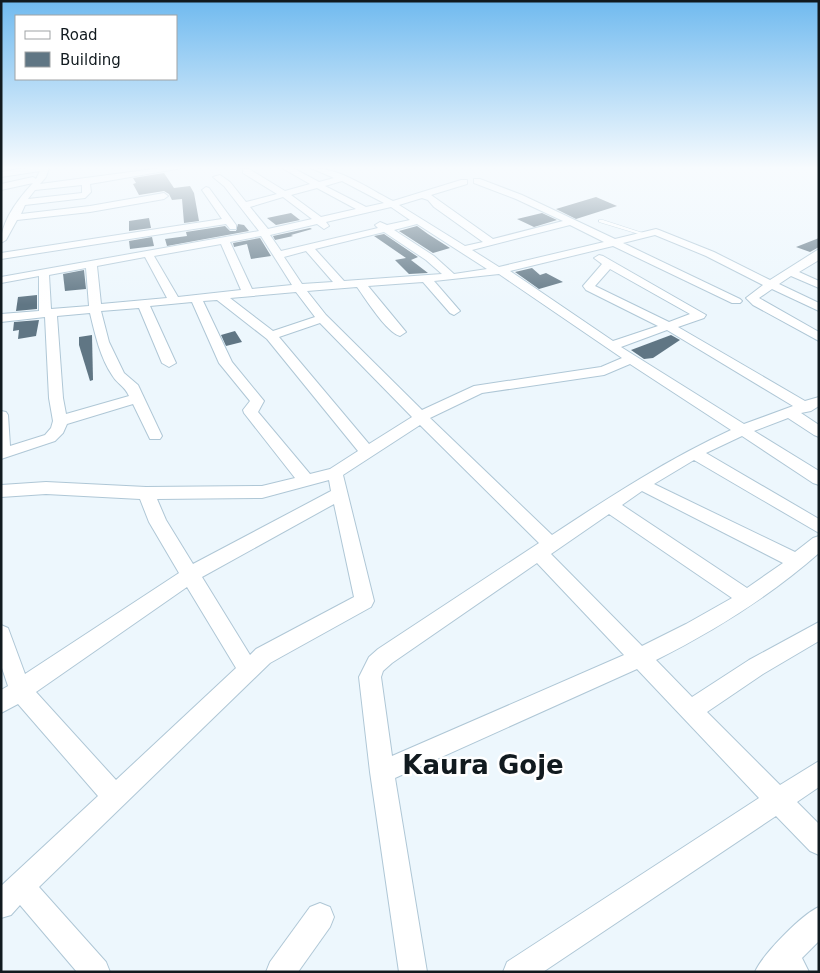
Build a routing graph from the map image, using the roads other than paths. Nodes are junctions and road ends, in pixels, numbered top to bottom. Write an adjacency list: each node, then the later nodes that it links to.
1 (17, 213): 11 (street)
2 (49, 213): 11 (street)
3 (223, 213): 13 (street)
4 (251, 213): 20 (street)
5 (310, 213): 14 (street)
6 (352, 213): 14 (street)
7 (365, 213): 19 (street)
8 (406, 213): 15 (street)
9 (448, 213): 28 (street)
10 (553, 213): 18 (street)
11 (15, 217): 12 (street); 27 (street)
12 (1, 219)
13 (228, 221): 22 (street); 25 (street)
14 (320, 221): 20 (street); 24 (street)
15 (417, 221): 19 (street); 30 (street)
16 (601, 221): 21 (lane)
17 (175, 222): 27 (street)
18 (571, 222): 26 (street); 28 (street)
19 (385, 228): 24 (street); 42 (street)
20 (265, 233): 22 (street); 34 (street)
21 (644, 234): 26 (street); 45 (street)
22 (240, 237): 23 (street)
23 (224, 240): 33 (street); 50 (street)
24 (338, 240): 29 (street)
25 (101, 242): 35 (street); 36 (street)
26 (612, 242): 31 (street); 54 (street)
27 (8, 243)
28 (491, 243): 30 (street)
29 (308, 247): 34 (street); 48 (street)
30 (464, 249): 39 (street)
31 (584, 249): 37 (street); 39 (street)
32 (819, 252): 41 (street)
33 (148, 254): 36 (street); 53 (street)
34 (278, 255): 49 (street)
35 (1, 256)
36 (106, 261): 38 (street)
37 (609, 263): 62 (street); 62 (street)
38 (91, 264): 40 (street); 57 (street)
39 (499, 270): 42 (street); 66 (street)
40 (44, 272): 44 (street); 59 (street)
41 (791, 272): 45 (street); 47 (street)
42 (451, 277): 43 (street)
43 (426, 279): 46 (street); 58 (street)
44 (1, 280)
45 (770, 284): 56 (street); 65 (street)
46 (361, 285): 48 (street); 63 (street)
47 (819, 285)
48 (342, 286): 49 (street)
49 (299, 288): 50 (street); 61 (street)
50 (248, 294): 51 (street)
51 (221, 297): 52 (street); 64 (street)
52 (196, 299): 53 (street); 83 (street)
53 (175, 301): 55 (street)
54 (736, 301)
55 (143, 304): 57 (street); 68 (street)
56 (819, 308)
57 (95, 309): 59 (street); 69 (street)
58 (454, 310)
59 (48, 314): 60 (street); 73 (street)
60 (1, 318)
61 (322, 318): 64 (street); 72 (street)
62 (666, 325): 66 (street); 70 (street)
63 (400, 332)
64 (271, 336): 78 (street)
65 (819, 337)
66 (611, 346): 67 (street)
67 (631, 359): 72 (street); 74 (street)
68 (169, 363)
69 (137, 398): 73 (street); 77 (street)
70 (805, 407): 74 (street); 75 (street)
71 (1, 414): 76 (street)
72 (421, 417): 78 (street); 91 (street)
73 (60, 421): 80 (street)
74 (743, 430): 79 (street); 82 (street)
75 (819, 432)
76 (2, 435): 80 (street)
77 (155, 436)
78 (367, 451): 81 (street)
79 (694, 453): 84 (street); 89 (street)
80 (2, 454)
81 (335, 473): 83 (street); 87 (street)
82 (819, 479)
83 (306, 480): 86 (street)
84 (641, 484): 88 (street); 92 (street)
85 (1, 491): 86 (street)
86 (146, 493): 93 (street)
87 (339, 494): 93 (street); 98 (street)
88 (609, 505): 91 (street); 94 (street)
89 (819, 527)
90 (819, 543): 92 (street)
91 (545, 549): 97 (street); 102 (street)
92 (798, 562): 94 (street)
93 (190, 575): 98 (street); 99 (street)
94 (747, 598): 97 (street)
95 (819, 631): 101 (street)
96 (1, 634): 99 (street)
97 (640, 659): 101 (street); 102 (street)
98 (248, 670): 104 (street)
99 (20, 690): 100 (street); 104 (street)
100 (1, 703)
101 (690, 711): 105 (street)
102 (382, 772): 113 (street)
103 (819, 773): 105 (street)
104 (115, 797): 107 (street)
105 (777, 799): 106 (street); 114 (street)
106 (819, 842)
107 (7, 898): 111 (street)
108 (320, 917): 112 (street)
109 (819, 921): 110 (street)
110 (782, 967)
111 (96, 972)
112 (280, 972)
113 (413, 972)
114 (517, 972)

